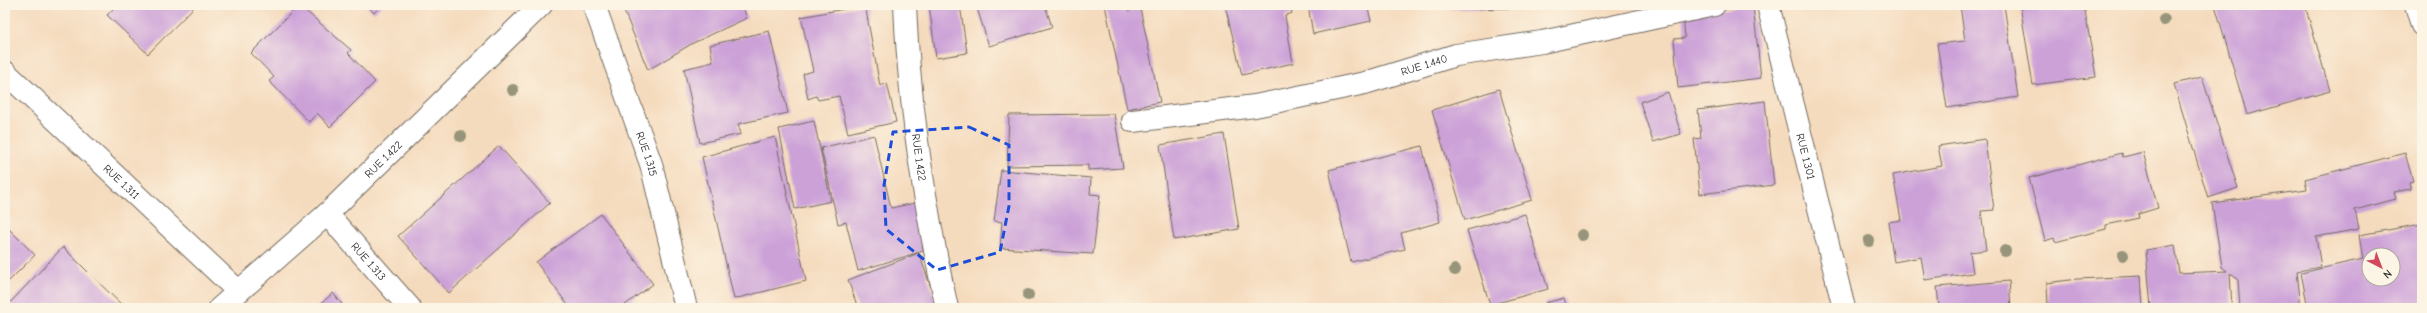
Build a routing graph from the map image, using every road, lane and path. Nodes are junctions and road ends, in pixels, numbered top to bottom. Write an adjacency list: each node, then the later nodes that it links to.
1 (541, 5): 10 (street, RUE 1.422)
2 (594, 5): 14 (street, RUE 1.315)
3 (906, 5): 15 (street, RUE 1.422)
4 (1714, 5): 9 (street, RUE 1.440)
5 (1768, 5): 16 (street, RUE 1.301)
6 (2416, 5): 7 (street)
7 (2422, 25)
8 (5, 72): 11 (street, RUE 1.311)
9 (1133, 121)
10 (327, 214): 11 (street, RUE 1.422); 13 (street, RUE 1.313)
11 (238, 291): 12 (street, RUE 1.422)
12 (220, 308)
13 (410, 308)
14 (686, 308)
15 (947, 308)
16 (1844, 308)

